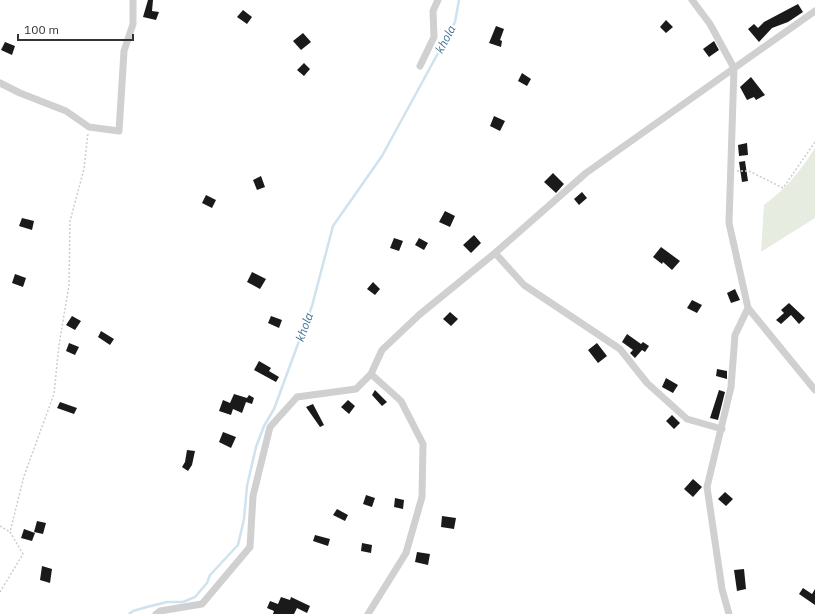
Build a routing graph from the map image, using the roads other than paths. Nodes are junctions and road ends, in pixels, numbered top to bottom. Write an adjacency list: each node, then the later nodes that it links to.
1 (133, 0): 7 (street)
2 (438, 0): 5 (street)
3 (692, 0): 6 (street)
4 (815, 11): 6 (street)
5 (420, 66)
6 (734, 68): 8 (street); 9 (street)
7 (0, 83)
8 (495, 253): 10 (street); 12 (street)
9 (748, 308): 11 (street); 12 (street)
10 (371, 374): 13 (street); 14 (street)
11 (815, 390)
12 (722, 429): 15 (street)
13 (156, 614)
14 (368, 614)
15 (729, 614)

